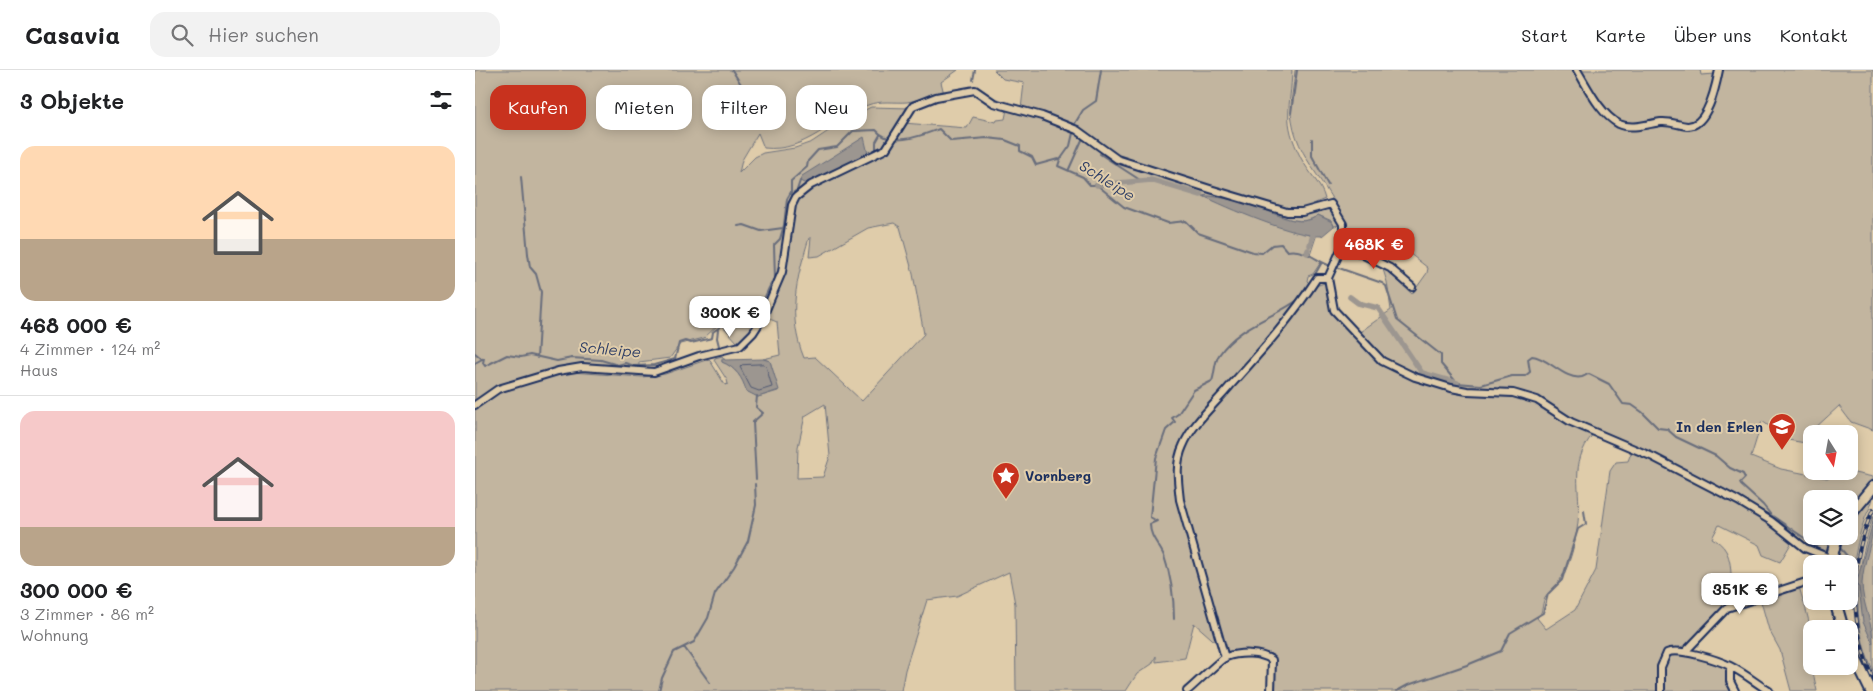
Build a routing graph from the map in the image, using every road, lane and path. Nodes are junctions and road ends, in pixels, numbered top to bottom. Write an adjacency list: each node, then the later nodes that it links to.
1 (1577, 70): 2 (street)
2 (1719, 70)
3 (1343, 245): 4 (street); 5 (street); 6 (street)
4 (1328, 278): 9 (street); 12 (street)
5 (1411, 287)
6 (475, 405)
7 (1873, 487): 8 (main road)
8 (1858, 505)
9 (1832, 551)
10 (1803, 583): 11 (street)
11 (1685, 652): 14 (street); 17 (street)
12 (1225, 658): 15 (street); 16 (street)
13 (1858, 664): 20 (main road)
14 (1730, 666): 18 (street); 19 (street)
15 (1187, 691)
16 (1271, 691)
17 (1661, 691)
18 (1735, 691)
19 (1769, 691)
20 (1871, 691)

